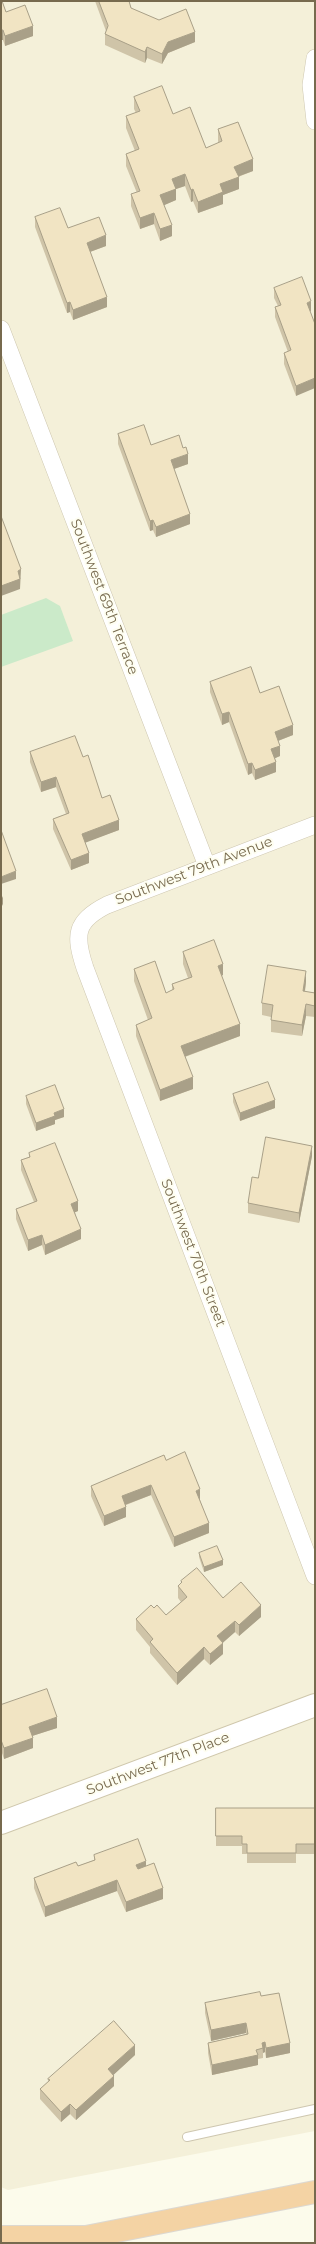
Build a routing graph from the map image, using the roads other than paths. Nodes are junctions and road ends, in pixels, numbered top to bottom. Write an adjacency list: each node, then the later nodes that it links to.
1 (315, 58): 2 (street)
2 (315, 121)
3 (1, 329): 5 (street, Southwest 69th Terrace)
4 (315, 825): 5 (street, Southwest 79th Avenue)
5 (207, 866): 6 (street, Southwest 79th Avenue)
6 (80, 927): 7 (street, Southwest 70th Street)
7 (315, 1576)
8 (315, 1705): 9 (street, Southwest 77th Place)
9 (1, 1823)
10 (315, 2110): 11 (lane)
11 (187, 2137)
12 (315, 2192): 14 (highway)
13 (1, 2237): 14 (highway)
14 (78, 2240)

